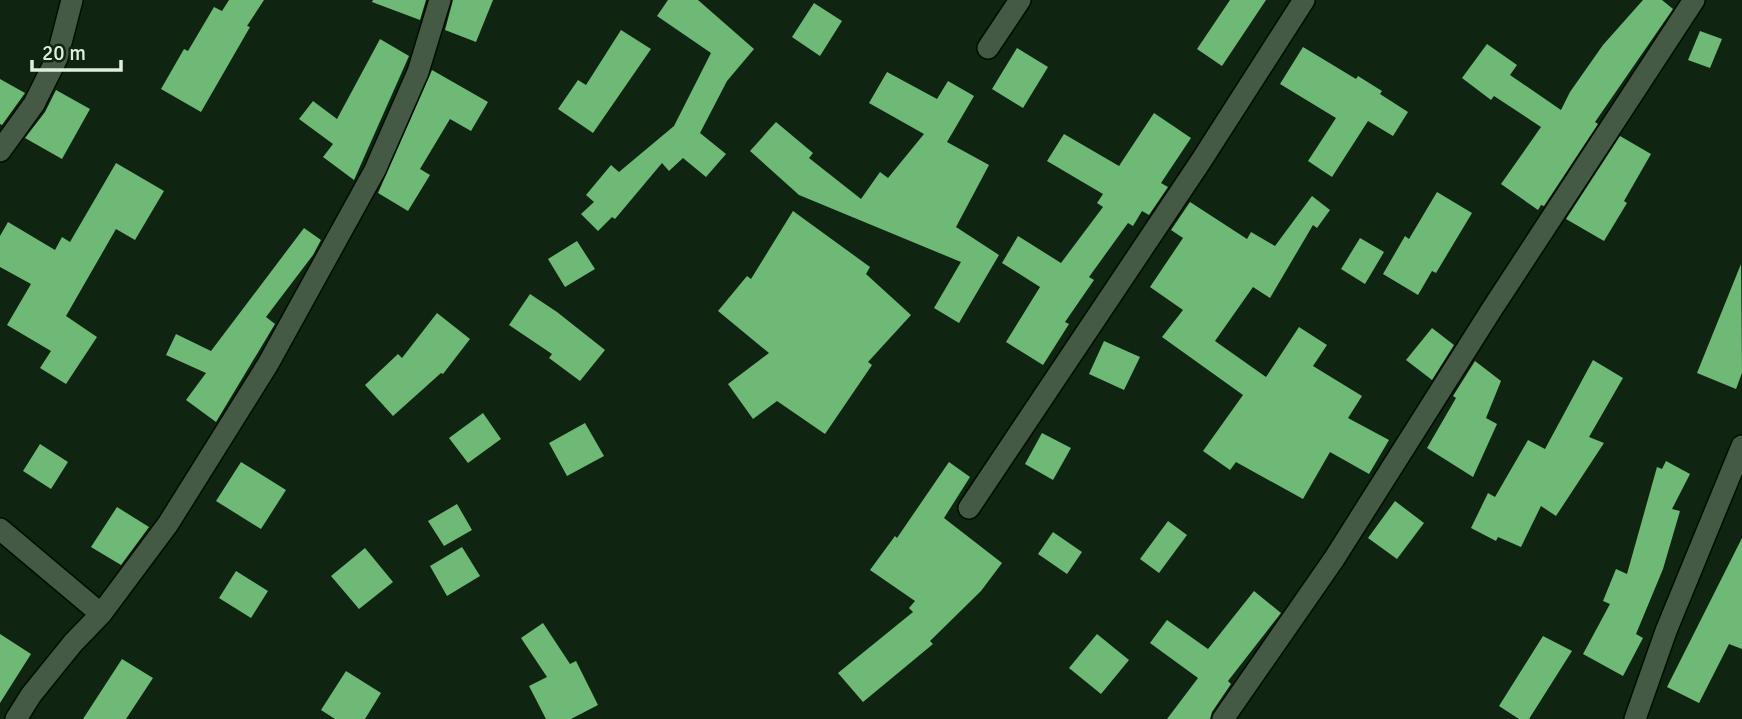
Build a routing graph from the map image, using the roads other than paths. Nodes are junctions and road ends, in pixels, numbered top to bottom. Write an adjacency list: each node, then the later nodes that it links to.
1 (72, 0): 7 (street)
2 (440, 0): 11 (street)
3 (1020, 0): 6 (street)
4 (1304, 0): 9 (street)
5 (1694, 0): 13 (street)
6 (988, 48)
7 (0, 151)
8 (1742, 446): 14 (street)
9 (968, 508)
10 (0, 529): 11 (street)
11 (101, 614): 12 (street)
12 (16, 719)
13 (1223, 719)
14 (1635, 719)

